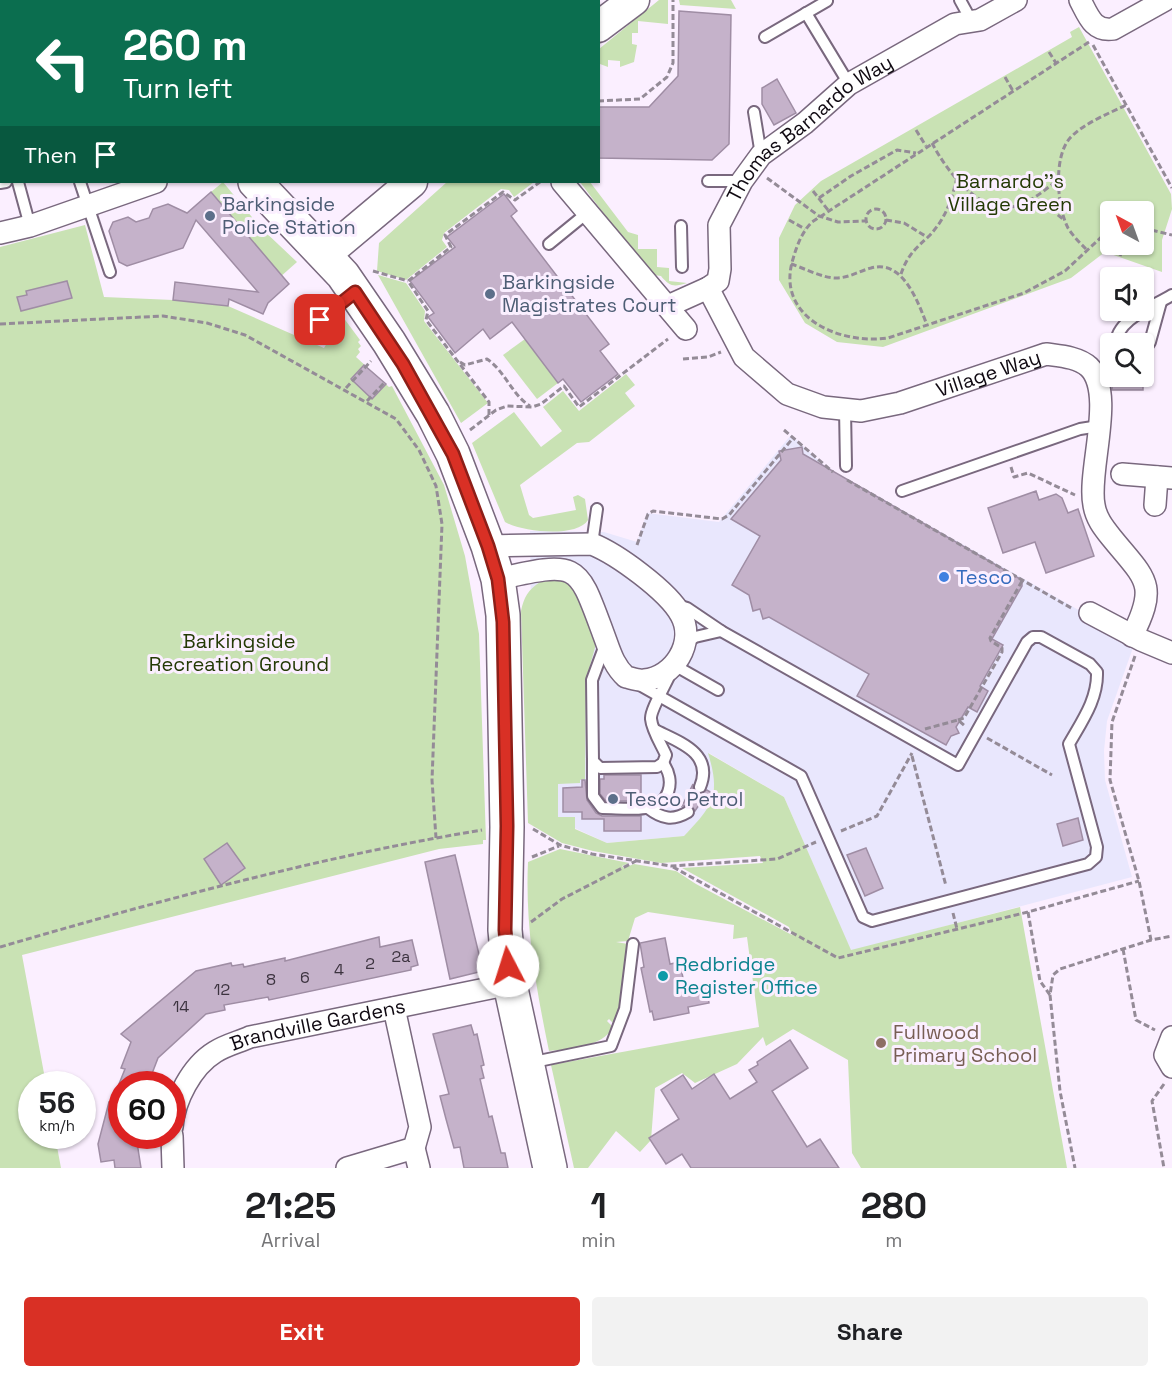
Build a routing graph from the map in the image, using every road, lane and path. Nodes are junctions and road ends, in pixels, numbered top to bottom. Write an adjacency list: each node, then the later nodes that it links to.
1 (634, 0): 11 (street)
2 (673, 0): 19 (path)
3 (960, 0): 10 (lane)
4 (1016, 0): 10 (street, Thomas Barnardo Way)
5 (1080, 0): 12 (street)
6 (1167, 0): 8 (street); 12 (street)
7 (827, 1): 9 (lane)
8 (1172, 6)
9 (806, 13): 13 (lane); 17 (lane)
10 (972, 22): 17 (street, Thomas Barnardo Way)
11 (600, 26)
12 (1093, 34): 15 (path); 20 (path)
13 (765, 37)
14 (1049, 52): 15 (path)
15 (1056, 64): 18 (path)
16 (1005, 77): 18 (path)
17 (849, 84): 26 (street, Thomas Barnardo Way)
18 (1013, 92): 23 (path)
19 (600, 101)
20 (1126, 105): 28 (path); 38 (path)
21 (754, 112): 26 (lane)
22 (916, 130): 24 (path)
23 (932, 143): 24 (path); 27 (path)
24 (927, 147): 25 (path)
25 (916, 153): 40 (path); 43 (path)
26 (751, 167): 29 (lane); 45 (path); 66 (street, Thomas Barnardo Way)
27 (957, 177): 41 (path); 56 (path)
28 (1058, 180): 41 (path); 48 (path)
29 (708, 181)
30 (18, 183): 50 (lane)
31 (80, 183): 42 (lane)
32 (150, 183): 37 (street)
33 (256, 183): 63 (main road)
34 (411, 183): 63 (street)
35 (539, 183): 65 (path)
36 (563, 183): 44 (street)
37 (124, 187): 42 (street)
38 (1172, 188)
39 (813, 191): 40 (path)
40 (819, 198): 43 (path)
41 (1022, 204): 48 (path)
42 (87, 205): 50 (street); 62 (lane)
43 (828, 210): 45 (path)
44 (587, 213): 58 (lane); 69 (street)
45 (819, 216): 49 (path); 52 (path)
46 (789, 220): 52 (path)
47 (886, 220): 49 (path); 49 (path); 56 (path)
48 (1065, 220): 59 (path)
49 (865, 221)
50 (30, 226): 54 (street)
51 (681, 226): 61 (lane)
52 (805, 229): 60 (path)
53 (1154, 231): 55 (path)
54 (0, 233)
55 (1172, 235)
56 (927, 237): 64 (path)
57 (1100, 238): 59 (path)
58 (549, 244)
59 (1087, 250): 72 (path)
60 (791, 264): 64 (path); 72 (path)
61 (682, 267)
62 (110, 272)
63 (341, 274): 65 (path); 70 (lane); 76 (main road)
64 (901, 274): 72 (path)
65 (408, 281): 79 (path)
66 (708, 288): 69 (street); 77 (street, Village Way)
67 (1172, 295): 68 (lane)
68 (1161, 302): 74 (lane); 75 (lane)
69 (668, 306): 73 (street)
70 (320, 320)
71 (0, 324): 81 (path)
72 (927, 325)
73 (685, 328): 83 (path)
74 (1117, 333)
75 (1152, 333)
76 (389, 342): 81 (path); 101 (main road)
77 (737, 346): 78 (path); 84 (street, Village Way)
78 (683, 359)
79 (459, 362): 83 (path); 85 (path)
80 (384, 383): 82 (path)
81 (346, 388): 82 (path)
82 (367, 401): 129 (path)
83 (532, 407): 85 (path)
84 (845, 409): 86 (street, Village Way); 91 (lane)
85 (489, 415): 88 (path)
86 (1099, 426): 90 (lane); 97 (street, Village Way)
87 (784, 430): 89 (path)
88 (464, 434)
89 (793, 438): 92 (path); 100 (path)
90 (1006, 454): 96 (lane); 97 (path)
91 (846, 465)
92 (836, 474)
93 (1122, 474): 94 (street)
94 (1165, 477): 98 (street)
95 (847, 480): 104 (path)
96 (902, 491)
97 (1093, 503): 108 (street, Village Way)
98 (1155, 505)
99 (597, 509): 102 (lane)
100 (637, 545)
101 (488, 546): 102 (street); 103 (main road)
102 (575, 556): 103 (street); 105 (street); 109 (street)
103 (498, 579): 127 (main road)
104 (1023, 580): 106 (path); 116 (path)
105 (674, 604): 107 (lane); 110 (street)
106 (1090, 612): 108 (street)
107 (721, 631): 110 (lane); 119 (lane)
108 (1136, 638): 111 (street); 135 (path)
109 (606, 642): 113 (street); 121 (lane)
110 (687, 642): 112 (street)
111 (1172, 653)
112 (674, 665): 113 (street); 114 (lane); 115 (lane)
113 (626, 677): 115 (lane)
114 (718, 690)
115 (661, 697): 117 (lane); 128 (lane)
116 (958, 720): 118 (path); 119 (path)
117 (655, 730): 122 (lane); 124 (lane)
118 (976, 732): 119 (lane); 123 (path); 131 (lane)
119 (918, 742): 120 (path)
120 (911, 754): 128 (path); 131 (path)
121 (593, 761): 122 (lane); 125 (lane)
122 (663, 763): 125 (lane)
123 (1052, 775)
124 (700, 787)
125 (648, 808): 126 (lane)
126 (688, 812)
127 (496, 828): 129 (path); 130 (path); 138 (main road)
128 (828, 837): 130 (path); 131 (lane)
129 (436, 838): 137 (path)
130 (637, 861): 138 (path)
131 (950, 901): 133 (path)
132 (1028, 912): 141 (path)
133 (957, 929)
134 (1172, 936): 135 (path)
135 (1151, 940): 139 (path)
136 (633, 944): 144 (lane)
137 (0, 947)
138 (506, 947): 140 (main road)
139 (1123, 949): 141 (path); 143 (path)
140 (510, 984): 142 (street, Brandville Gardens); 144 (main road)
141 (1050, 995): 152 (path)
142 (394, 1008): 146 (street, Brandville Gardens); 148 (street)
143 (1171, 1038): 145 (street)
144 (526, 1064): 151 (main road)
145 (1169, 1075): 153 (path)
146 (186, 1085)
147 (172, 1149): 149 (street)
148 (417, 1158): 150 (street)
149 (173, 1168)
150 (347, 1168)
151 (550, 1168)
152 (1075, 1168)
153 (1164, 1168)

